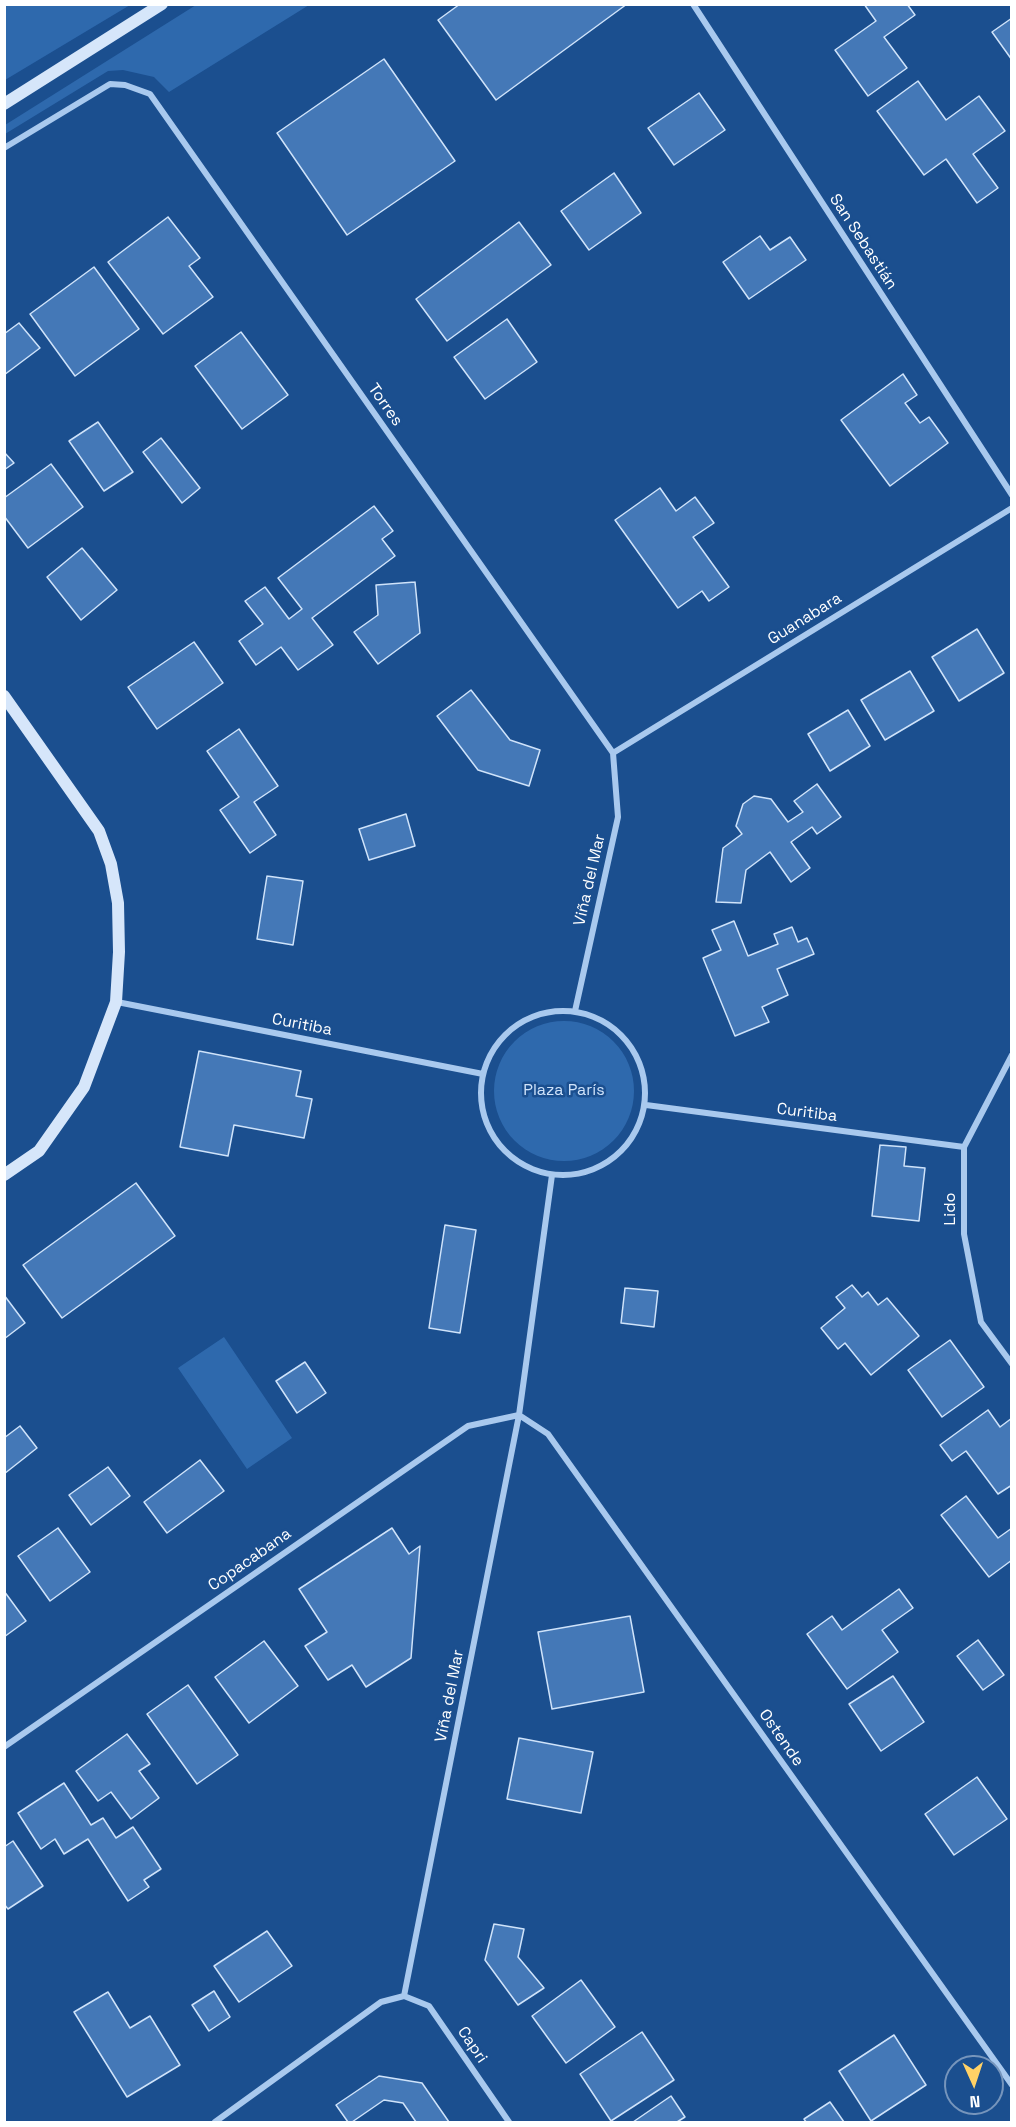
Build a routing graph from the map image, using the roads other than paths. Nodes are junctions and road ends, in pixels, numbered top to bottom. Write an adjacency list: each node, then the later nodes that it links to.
1 (162, 4): 3 (street)
2 (693, 4): 5 (street, San Sebastián)
3 (4, 104)
4 (4, 148): 8 (street, Torres)
5 (1011, 495)
6 (1011, 508): 8 (street, Guanabara)
7 (4, 696): 9 (street)
8 (613, 753): 10 (street, Viña del Mar)
9 (116, 1002): 12 (street, Curitiba); 15 (street)
10 (574, 1011): 12 (street); 13 (street)
11 (1011, 1055): 14 (street, Lido)
12 (483, 1074): 16 (street)
13 (646, 1105): 14 (street, Curitiba); 16 (street)
14 (964, 1147): 17 (street, Lido)
15 (4, 1175)
16 (552, 1175): 18 (street, Viña del Mar)
17 (1011, 1364)
18 (519, 1415): 19 (street, Copacabana); 20 (street, Viña del Mar); 21 (street, Ostende)
19 (4, 1747)
20 (404, 1996): 22 (street); 23 (street, Capri)
21 (1011, 2085)
22 (215, 2122)
23 (509, 2122)

